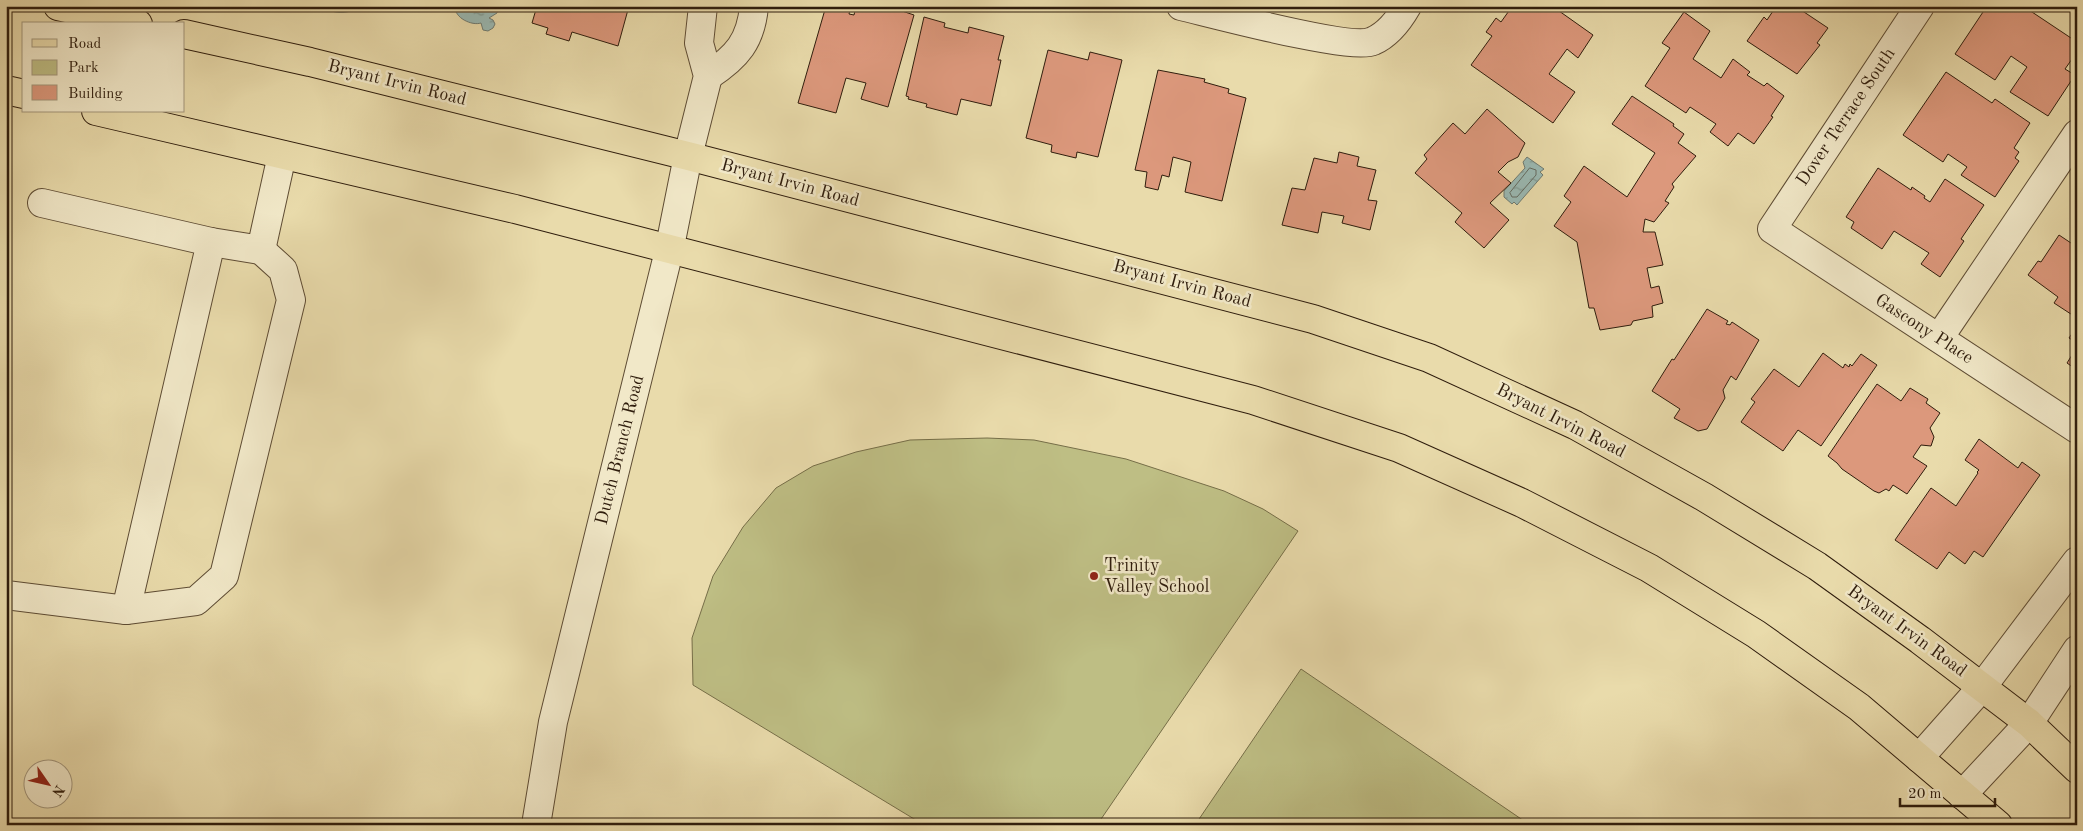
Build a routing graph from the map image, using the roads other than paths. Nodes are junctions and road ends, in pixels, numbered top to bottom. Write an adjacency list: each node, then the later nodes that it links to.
1 (58, 6): 7 (main road)
2 (703, 6): 9 (street, Dutch Branch Road)
3 (754, 6): 9 (street)
4 (1181, 6): 5 (street)
5 (1407, 6)
6 (1920, 6): 17 (street, Dover Terrace South)
7 (129, 22)
8 (185, 34): 15 (main road, Bryant Irvin Road)
9 (708, 76): 15 (street, Dutch Branch Road)
10 (6, 90): 11 (main road)
11 (22, 94)
12 (100, 112): 14 (main road)
13 (2077, 134): 21 (street)
14 (282, 155): 19 (street); 20 (main road)
15 (688, 156): 20 (street, Dutch Branch Road); 27 (main road, Bryant Irvin Road)
16 (42, 203): 18 (street)
17 (1772, 229): 21 (street, Gascony Place)
18 (211, 242): 19 (street); 25 (street)
19 (261, 250): 25 (street)
20 (669, 250): 29 (main road); 32 (street, Dutch Branch Road)
21 (1939, 338): 22 (street, Gascony Place)
22 (2077, 429)
23 (2077, 561): 27 (street)
24 (6, 595): 25 (street)
25 (126, 610)
26 (2077, 650): 28 (street)
27 (1982, 688): 28 (main road, Bryant Irvin Road); 29 (street)
28 (2029, 723): 30 (main road, Bryant Irvin Road); 31 (street)
29 (1919, 758): 31 (main road)
30 (2077, 768)
31 (1962, 795): 33 (main road)
32 (536, 825)
33 (1998, 825)

